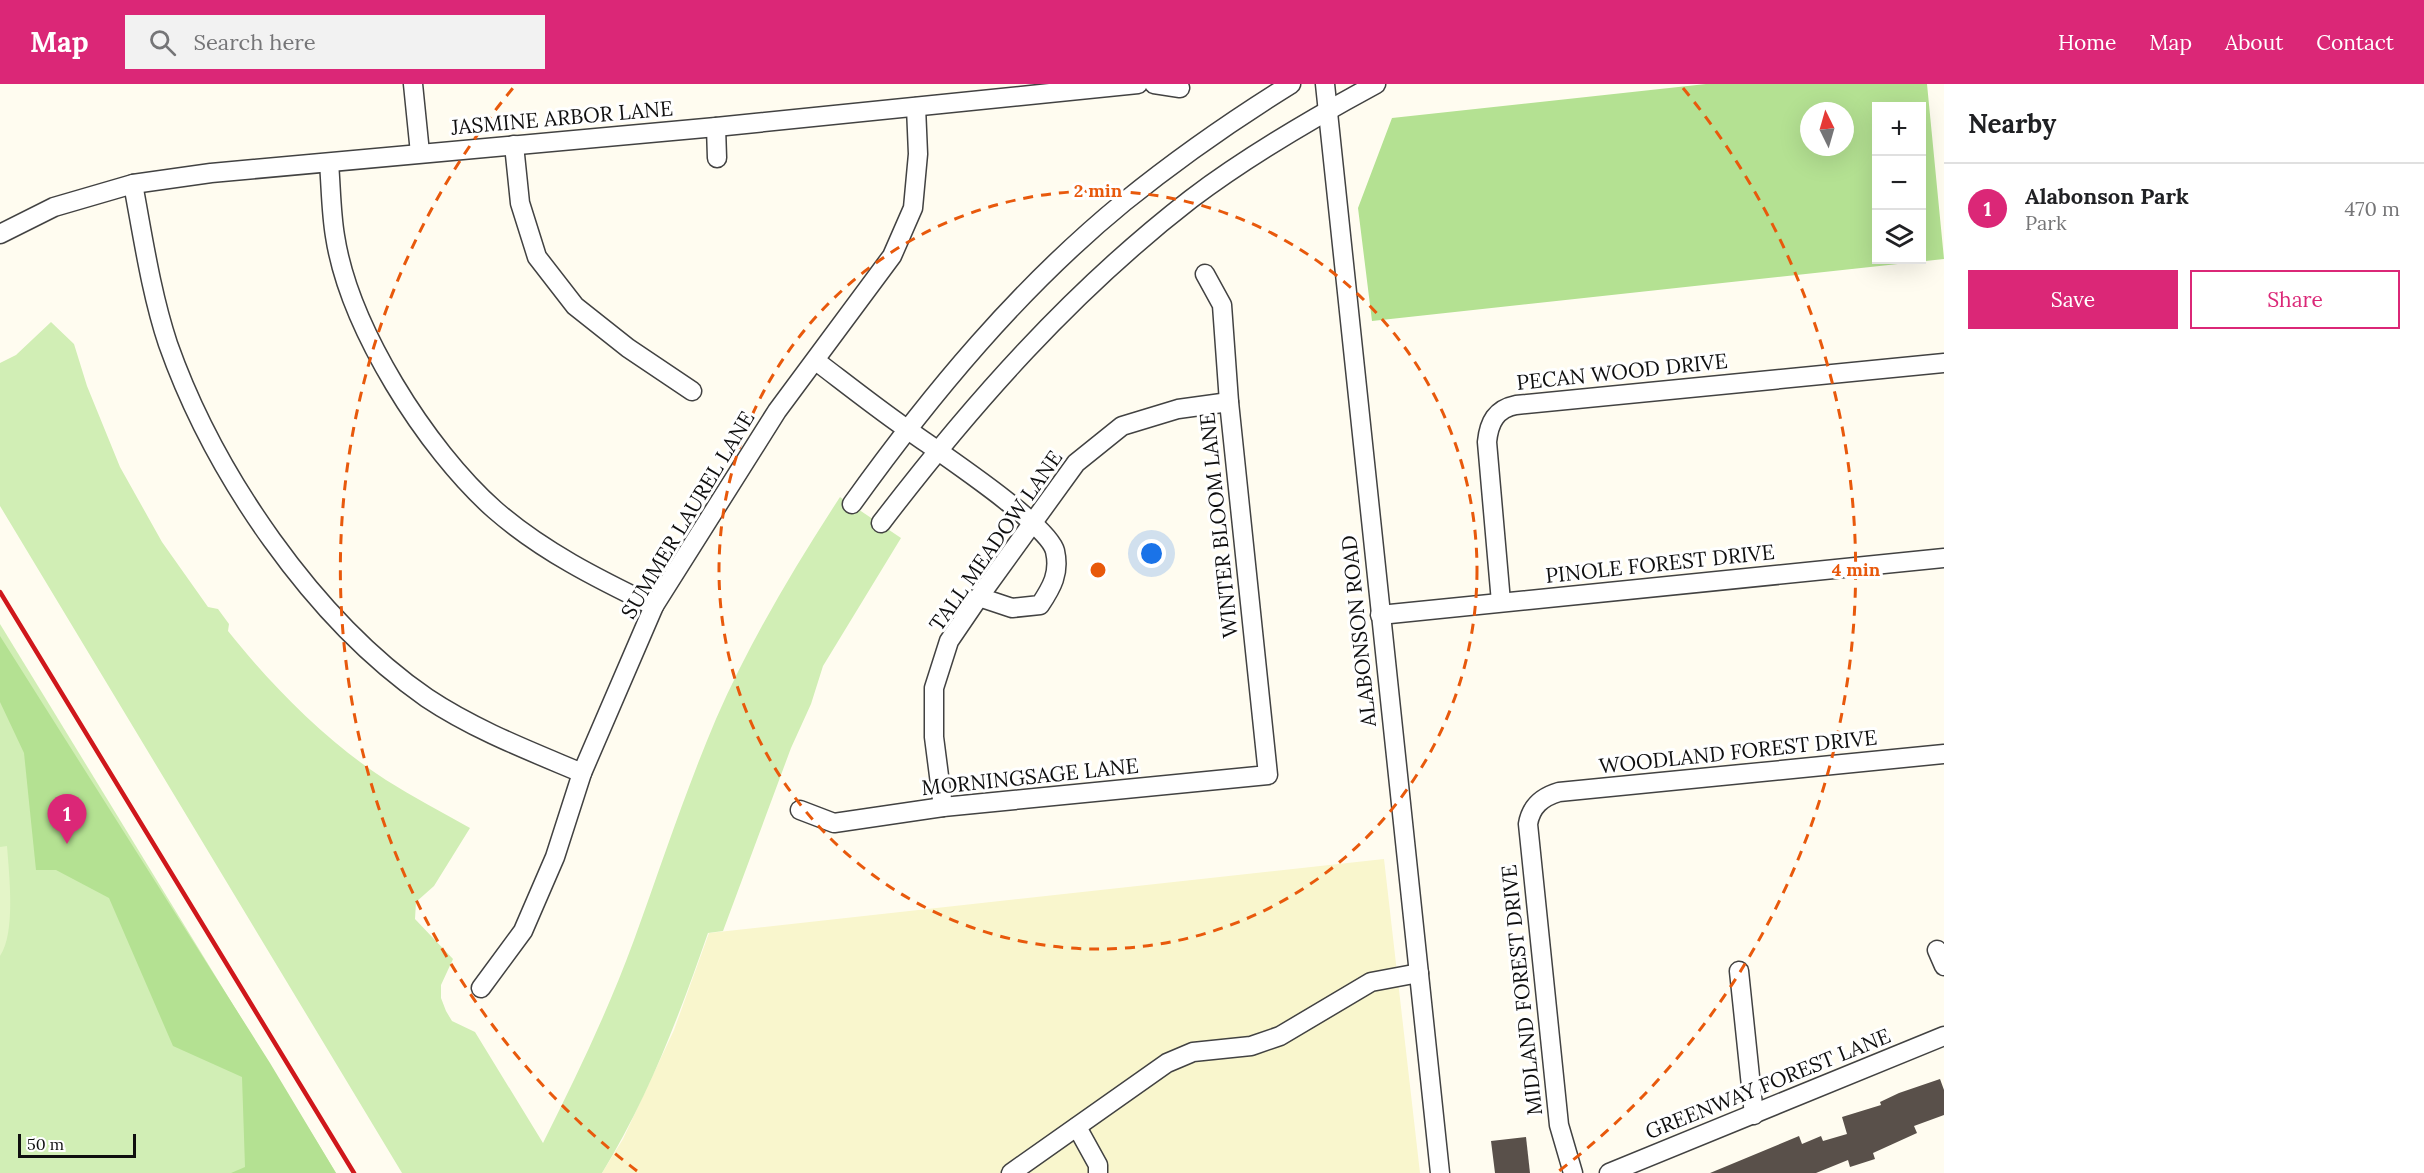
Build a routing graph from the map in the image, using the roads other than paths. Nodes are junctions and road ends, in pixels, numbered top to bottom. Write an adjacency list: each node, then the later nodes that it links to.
1 (413, 84): 12 (street)
2 (1138, 84): 8 (street, JASMINE ARBOR LANE)
3 (1154, 84): 7 (street)
4 (1291, 84): 22 (street)
5 (1325, 84): 9 (street, ALABONSON ROAD)
6 (1376, 84): 9 (street)
7 (1180, 88)
8 (916, 107): 10 (street, JASMINE ARBOR LANE); 18 (street, SUMMER LAUREL LANE)
9 (1327, 110): 23 (street); 31 (street, ALABONSON ROAD)
10 (716, 127): 11 (street, JASMINE ARBOR LANE); 13 (street)
11 (514, 145): 12 (street, JASMINE ARBOR LANE); 20 (street)
12 (420, 153): 14 (street, JASMINE ARBOR LANE)
13 (717, 158)
14 (329, 163): 15 (street, JASMINE ARBOR LANE); 30 (street)
15 (133, 184): 16 (street, JASMINE ARBOR LANE); 33 (street)
16 (0, 234)
17 (1205, 274): 21 (street, WINTER BLOOM LANE)
18 (816, 361): 22 (street); 30 (street, SUMMER LAUREL LANE)
19 (1944, 363): 29 (street, PECAN WOOD DRIVE)
20 (692, 392)
21 (1229, 402): 26 (street, TALL MEADOW LANE); 34 (street, WINTER BLOOM LANE)
22 (906, 429): 23 (street); 24 (street)
23 (938, 448): 25 (street); 26 (street)
24 (852, 504)
25 (881, 523)
26 (1034, 524): 28 (street, TALL MEADOW LANE); 28 (street)
27 (1944, 558): 29 (street, PINOLE FOREST DRIVE)
28 (979, 597): 36 (street, TALL MEADOW LANE)
29 (1501, 602): 31 (street, PINOLE FOREST DRIVE)
30 (654, 606): 33 (street, SUMMER LAUREL LANE)
31 (1380, 615): 39 (street, ALABONSON ROAD)
32 (1944, 754): 35 (street, WOODLAND FOREST DRIVE)
33 (582, 773): 40 (street, SUMMER LAUREL LANE)
34 (1268, 775): 36 (street, MORNINGSAGE LANE)
35 (1539, 803): 47 (street, MIDLAND FOREST DRIVE)
36 (943, 807): 37 (street, MORNINGSAGE LANE)
37 (800, 810)
38 (1739, 971): 42 (street)
39 (1419, 973): 43 (street); 46 (street, ALABONSON ROAD)
40 (481, 988)
41 (1944, 1036): 42 (street, GREENWAY FOREST LANE)
42 (1755, 1115): 48 (street, GREENWAY FOREST LANE)
43 (1077, 1127): 44 (street); 45 (street)
44 (1011, 1173)
45 (1098, 1173)
46 (1440, 1173)
47 (1573, 1173)
48 (1609, 1173)

